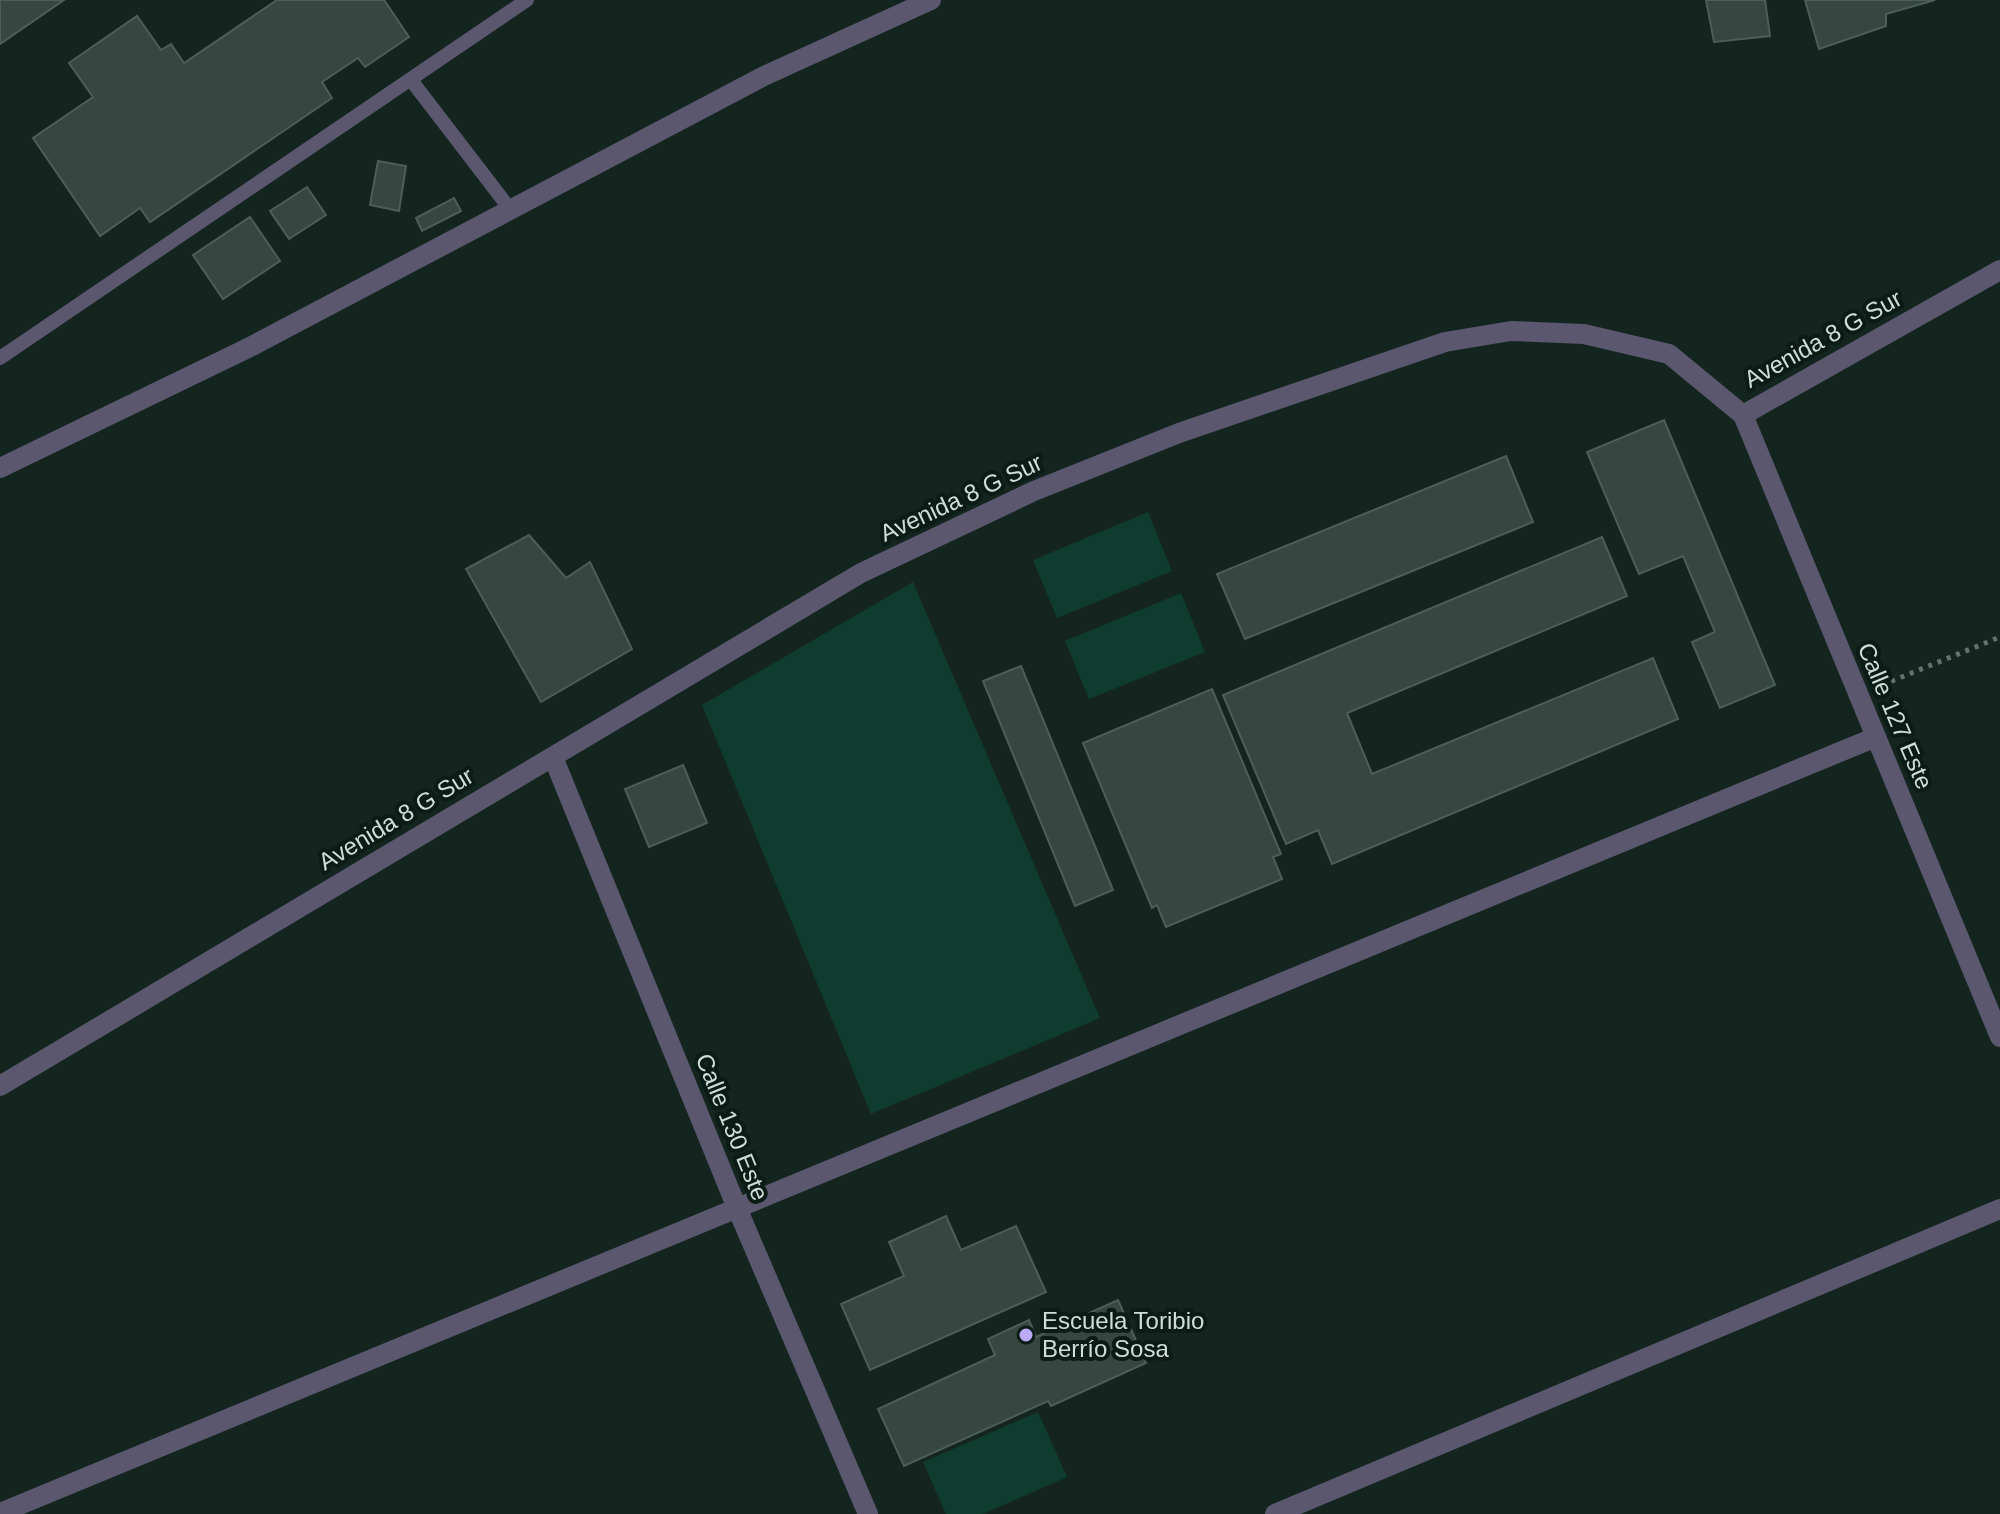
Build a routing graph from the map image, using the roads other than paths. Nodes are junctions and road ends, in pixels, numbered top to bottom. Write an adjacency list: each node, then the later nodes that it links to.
1 (527, 0): 3 (lane)
2 (931, 0): 4 (street)
3 (411, 80): 4 (lane); 6 (lane)
4 (510, 209): 8 (street)
5 (2000, 270): 7 (street, Avenida 8 G Sur)
6 (0, 358)
7 (1743, 415): 9 (street, Calle 127 Este); 10 (street, Avenida 8 G Sur)
8 (0, 468)
9 (1876, 737): 11 (street, Calle 127 Este); 13 (street)
10 (553, 757): 12 (street, Avenida 8 G Sur); 13 (street, Calle 130 Este)
11 (2000, 1037)
12 (0, 1086)
13 (737, 1208): 16 (street); 17 (street, Calle 130 Este)
14 (2000, 1209): 15 (street)
15 (1320, 1505): 18 (street)
16 (0, 1513)
17 (868, 1514)
18 (1275, 1514)

